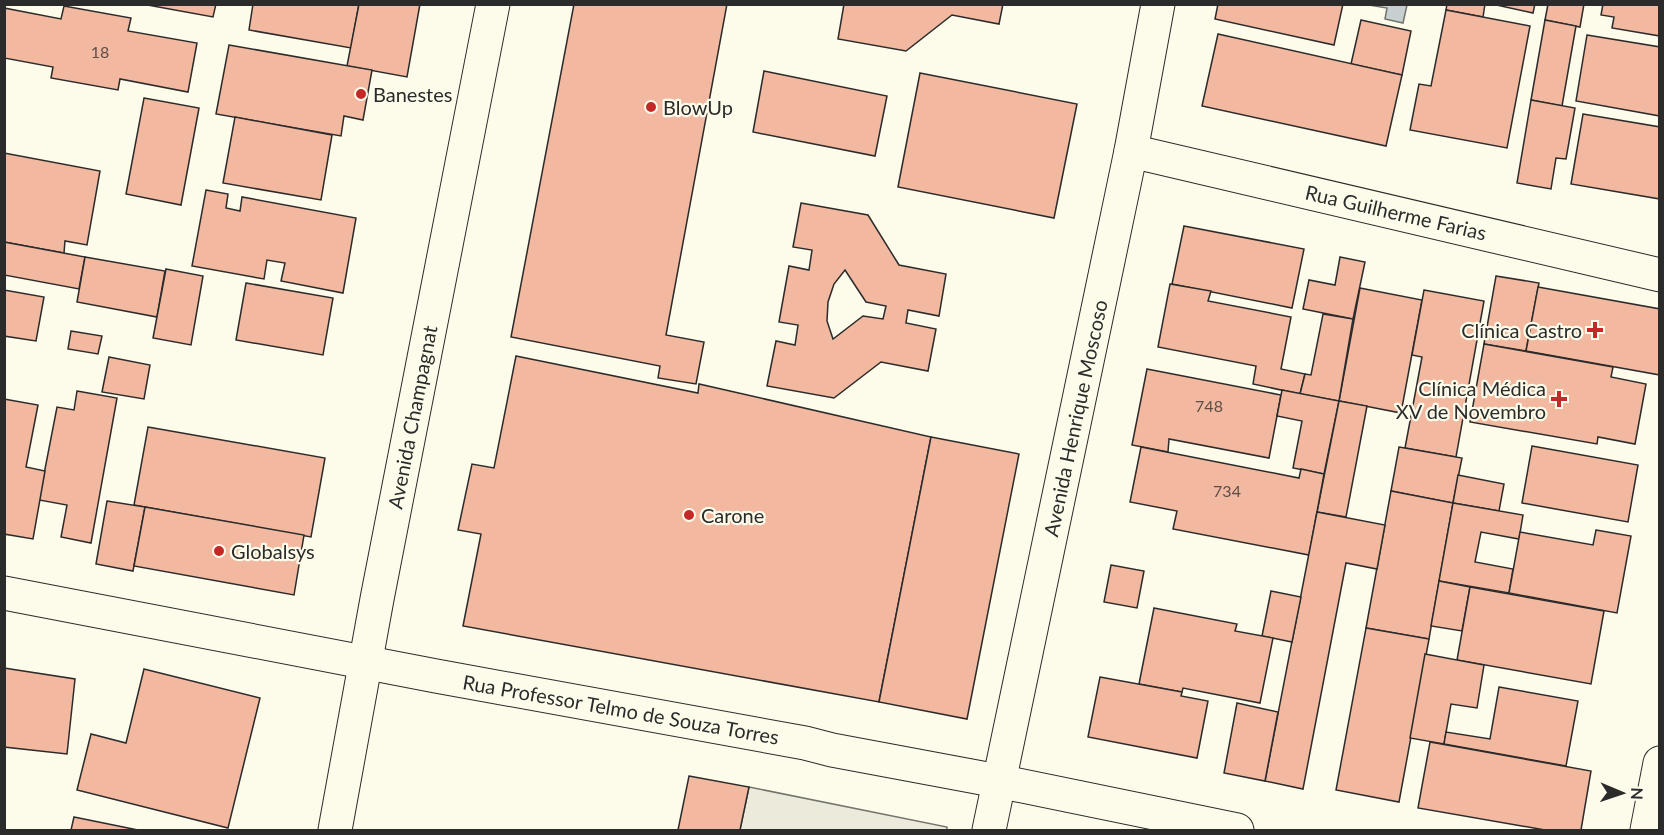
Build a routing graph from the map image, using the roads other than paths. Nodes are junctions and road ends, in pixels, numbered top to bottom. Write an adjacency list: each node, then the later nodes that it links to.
1 (493, 4): 6 (street, Avenida Champagnat)
2 (1158, 4): 3 (street, Avenida Henrique Moscoso)
3 (1131, 151): 4 (street, Rua Guilherme Farias); 8 (street, Avenida Henrique Moscoso)
4 (1659, 275)
5 (4, 593): 6 (street, Rua Professor Telmo de Souza Torres)
6 (366, 662): 8 (street, Rua Professor Telmo de Souza Torres); 9 (street, Avenida Champagnat)
7 (1659, 764): 12 (street)
8 (998, 782): 10 (street, Avenida Henrique Moscoso); 11 (street, Rua Professor Telmo de Souza Torres)
9 (335, 831)
10 (989, 831)
11 (1237, 831)
12 (1647, 831)

